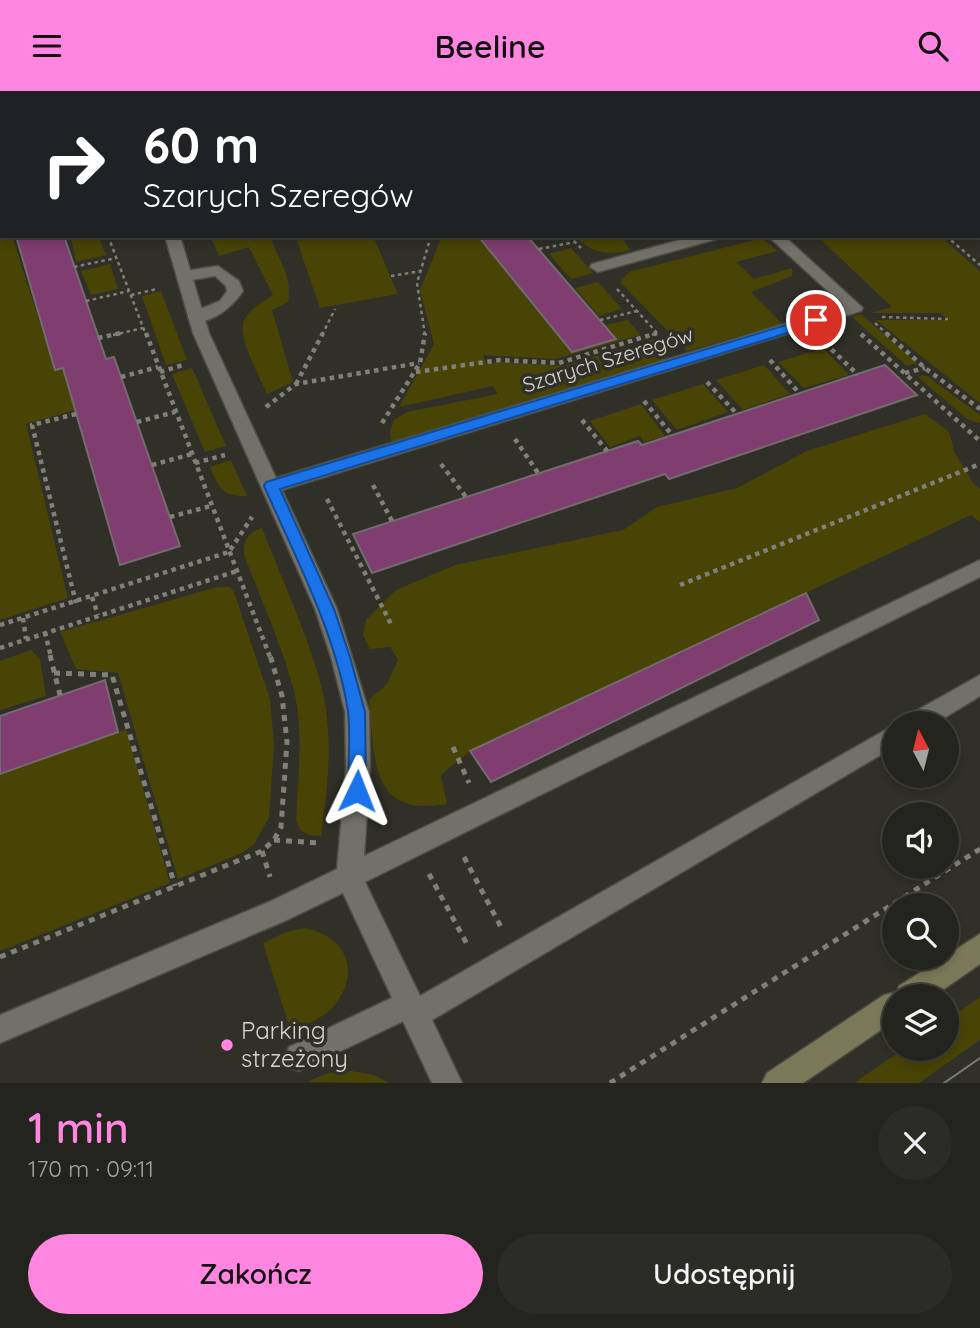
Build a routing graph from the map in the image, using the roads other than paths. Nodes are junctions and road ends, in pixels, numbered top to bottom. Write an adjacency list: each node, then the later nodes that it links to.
1 (174, 238): 5 (street)
2 (705, 238): 4 (street)
3 (777, 238): 7 (street, Szarych Szeregów)
4 (598, 267)
5 (185, 276): 6 (street); 6 (street)
6 (197, 317): 7 (street)
7 (272, 486): 12 (street)
8 (980, 568): 12 (street)
9 (980, 685): 10 (street)
10 (936, 711)
11 (882, 742): 15 (street)
12 (349, 877): 15 (street); 17 (street)
13 (980, 948): 14 (street)
14 (927, 984)
15 (411, 1010): 18 (street); 19 (street)
16 (882, 1013): 20 (street)
17 (0, 1029)
18 (299, 1057)
19 (447, 1083)
20 (777, 1083)

